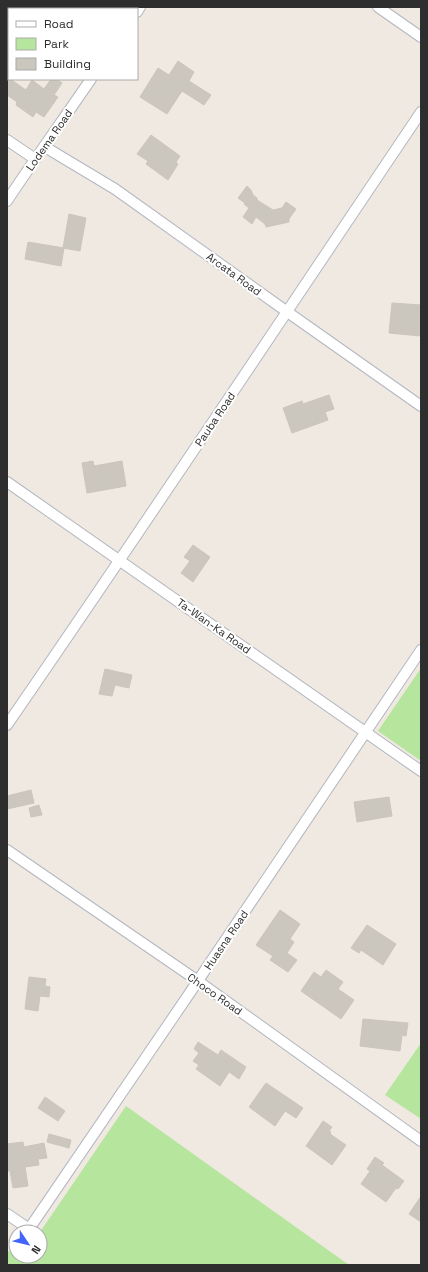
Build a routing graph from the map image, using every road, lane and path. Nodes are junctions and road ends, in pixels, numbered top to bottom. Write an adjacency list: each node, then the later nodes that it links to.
1 (378, 7): 2 (street)
2 (421, 37)
3 (90, 80): 6 (street, Lodema Road)
4 (421, 112): 9 (street, Pauba Road)
5 (7, 140): 7 (street)
6 (45, 147): 7 (street, Lodema Road); 9 (street, Arcata Road)
7 (35, 159): 8 (street, Lodema Road)
8 (7, 201)
9 (286, 311): 10 (street, Arcata Road); 12 (street, Pauba Road)
10 (421, 406)
11 (7, 482): 12 (street, Ta-Wan-Ka Road)
12 (120, 560): 14 (street, Pauba Road); 15 (street, Ta-Wan-Ka Road)
13 (421, 650): 15 (street, Huasna Road)
14 (7, 725)
15 (366, 732): 16 (street, Ta-Wan-Ka Road); 18 (street, Huasna Road)
16 (421, 771)
17 (7, 850): 18 (street, Choco Road)
18 (198, 981): 19 (street, Choco Road); 20 (street, Huasna Road)
19 (421, 1141)
20 (7, 1214)

